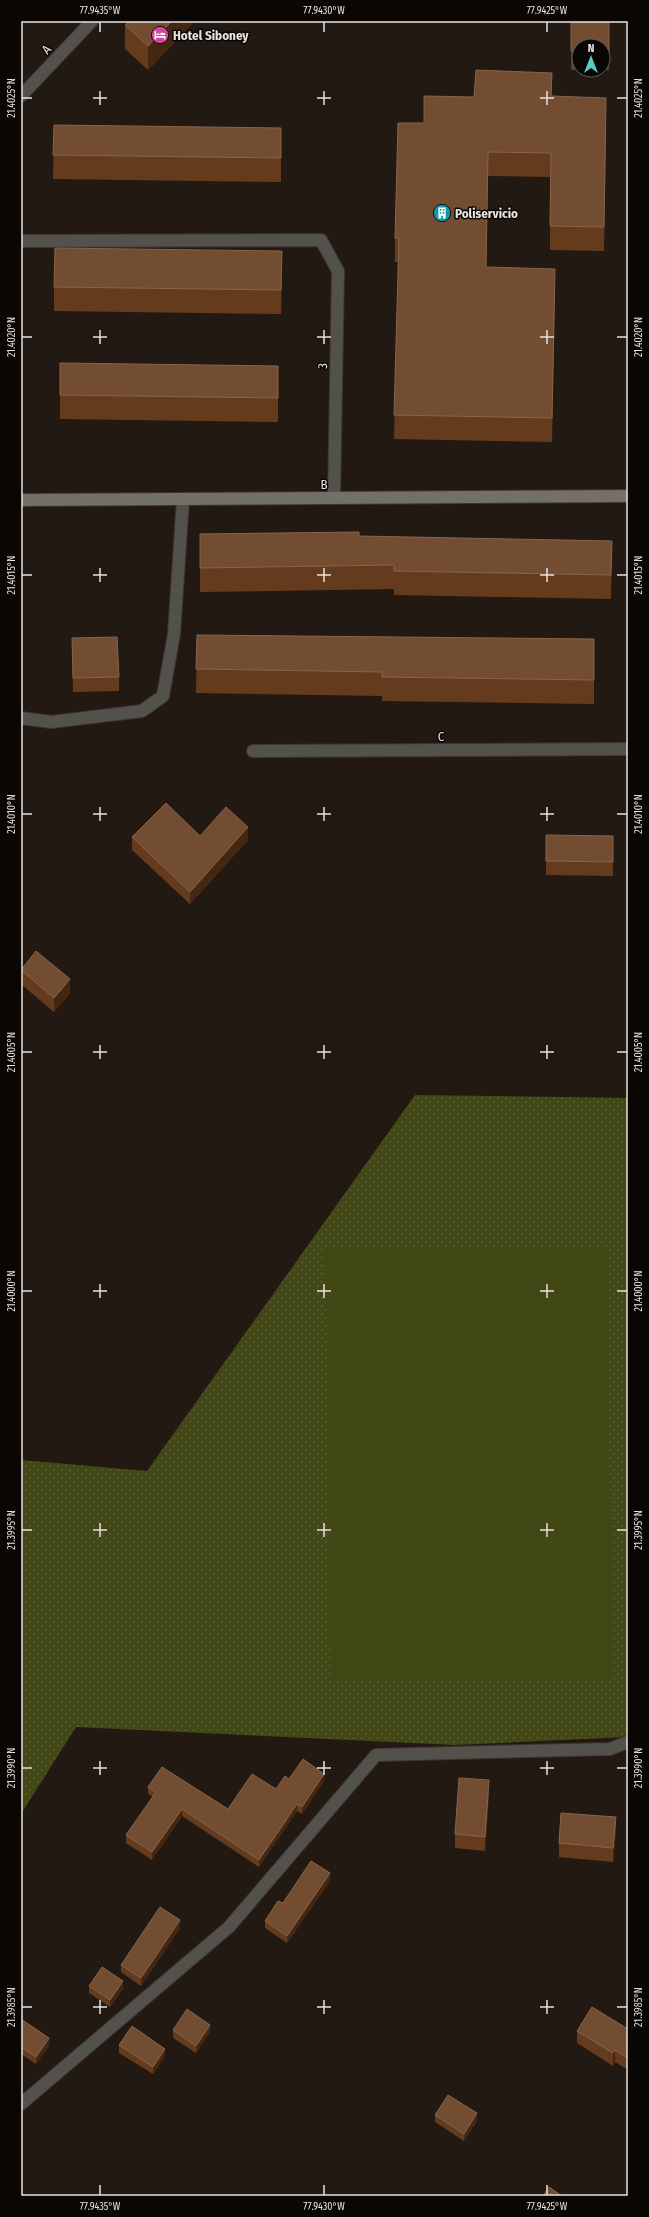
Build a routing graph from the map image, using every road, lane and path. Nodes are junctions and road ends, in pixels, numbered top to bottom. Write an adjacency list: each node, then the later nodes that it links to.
1 (92, 21): 2 (street, A)
2 (21, 96)
3 (21, 241): 5 (street, 3)
4 (628, 496): 5 (street, B)
5 (334, 498): 6 (street, B)
6 (183, 499): 7 (street, B); 8 (street)
7 (21, 500)
8 (21, 718)
9 (628, 749): 10 (street, C)
10 (253, 751)
11 (628, 1742): 12 (street)
12 (21, 2104)

